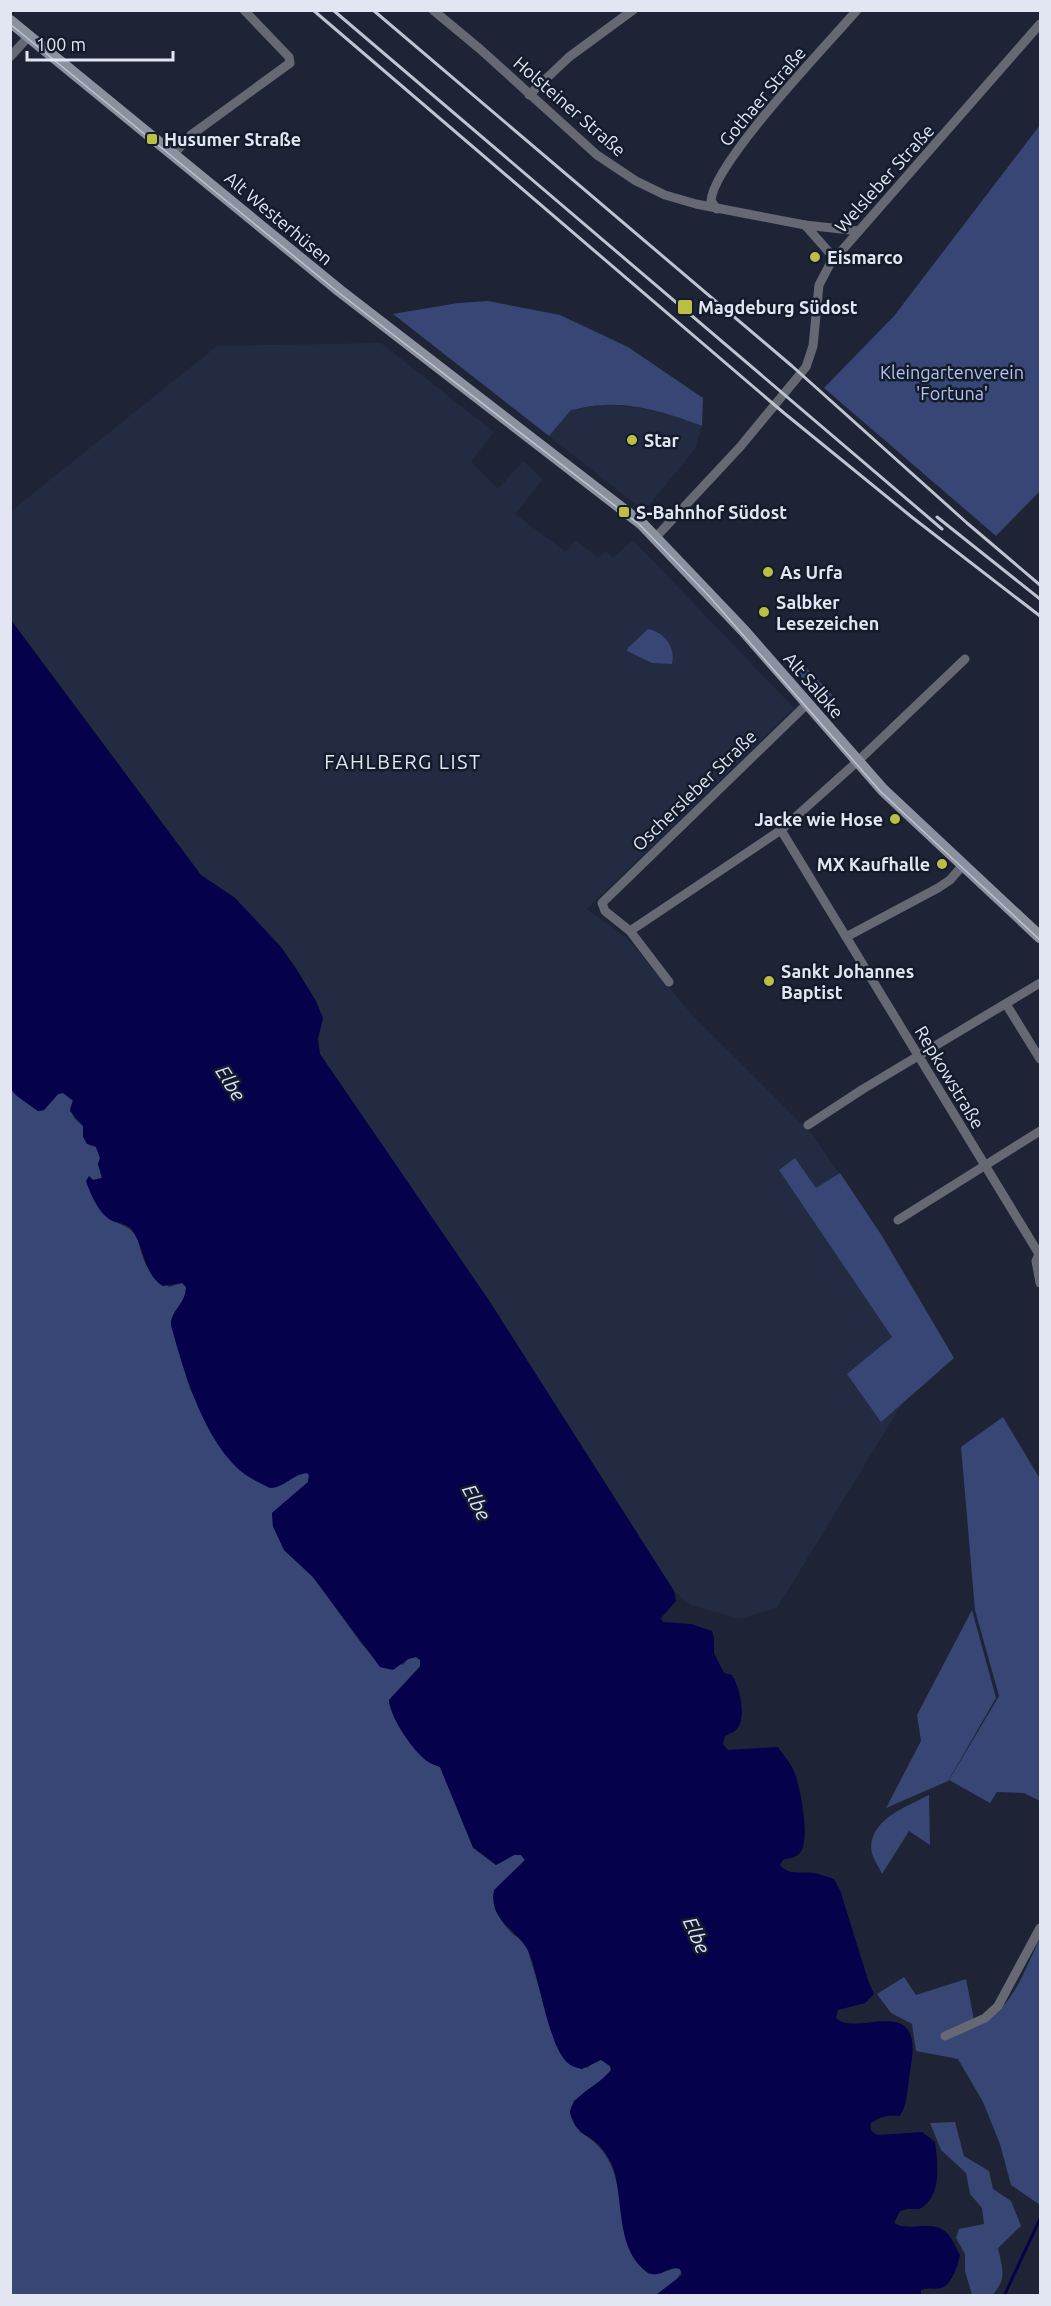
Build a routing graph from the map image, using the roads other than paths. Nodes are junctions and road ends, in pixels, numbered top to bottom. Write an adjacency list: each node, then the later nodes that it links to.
1 (244, 10): 10 (street)
2 (433, 10): 9 (street, Holsteiner Straße)
3 (633, 10): 9 (street)
4 (857, 10): 11 (street, Gothaer Straße)
5 (10, 21): 7 (main road, Alt Westerhüsen)
6 (1041, 24): 13 (street, Welsleber Straße)
7 (29, 36): 8 (street); 10 (main road, Alt Westerhüsen)
8 (10, 57)
9 (529, 95): 11 (street, Holsteiner Straße)
10 (174, 154): 15 (main road, Alt Westerhüsen)
11 (717, 210): 12 (street, Holsteiner Straße)
12 (805, 225): 13 (street, Holsteiner Straße); 14 (street)
13 (859, 231): 14 (street, Welsleber Straße)
14 (835, 259): 16 (street, Welsleber Straße)
15 (530, 436): 16 (main road, Alt Salbke)
16 (656, 537): 18 (main road, Alt Salbke)
17 (965, 659): 19 (street)
18 (807, 704): 19 (main road, Alt Salbke); 22 (street, Oschersleber Straße)
19 (857, 763): 20 (street); 21 (main road, Alt Salbke)
20 (781, 830): 22 (street); 23 (street, Repkowstraße)
21 (963, 865): 23 (street); 24 (main road, Alt Salbke)
22 (630, 931): 25 (street)
23 (846, 937): 28 (street, Repkowstraße)
24 (1041, 937)
25 (669, 981)
26 (1041, 982): 27 (street)
27 (1006, 1004): 28 (street); 29 (street)
28 (919, 1056): 30 (street); 32 (street, Repkowstraße)
29 (1041, 1059)
30 (808, 1125)
31 (1041, 1131): 32 (street)
32 (984, 1165): 33 (street); 34 (street, Repkowstraße)
33 (898, 1220)
34 (1040, 1254): 35 (street, Repkowstraße)
35 (1041, 1283)
36 (1041, 1928): 37 (street)
37 (945, 2036)

